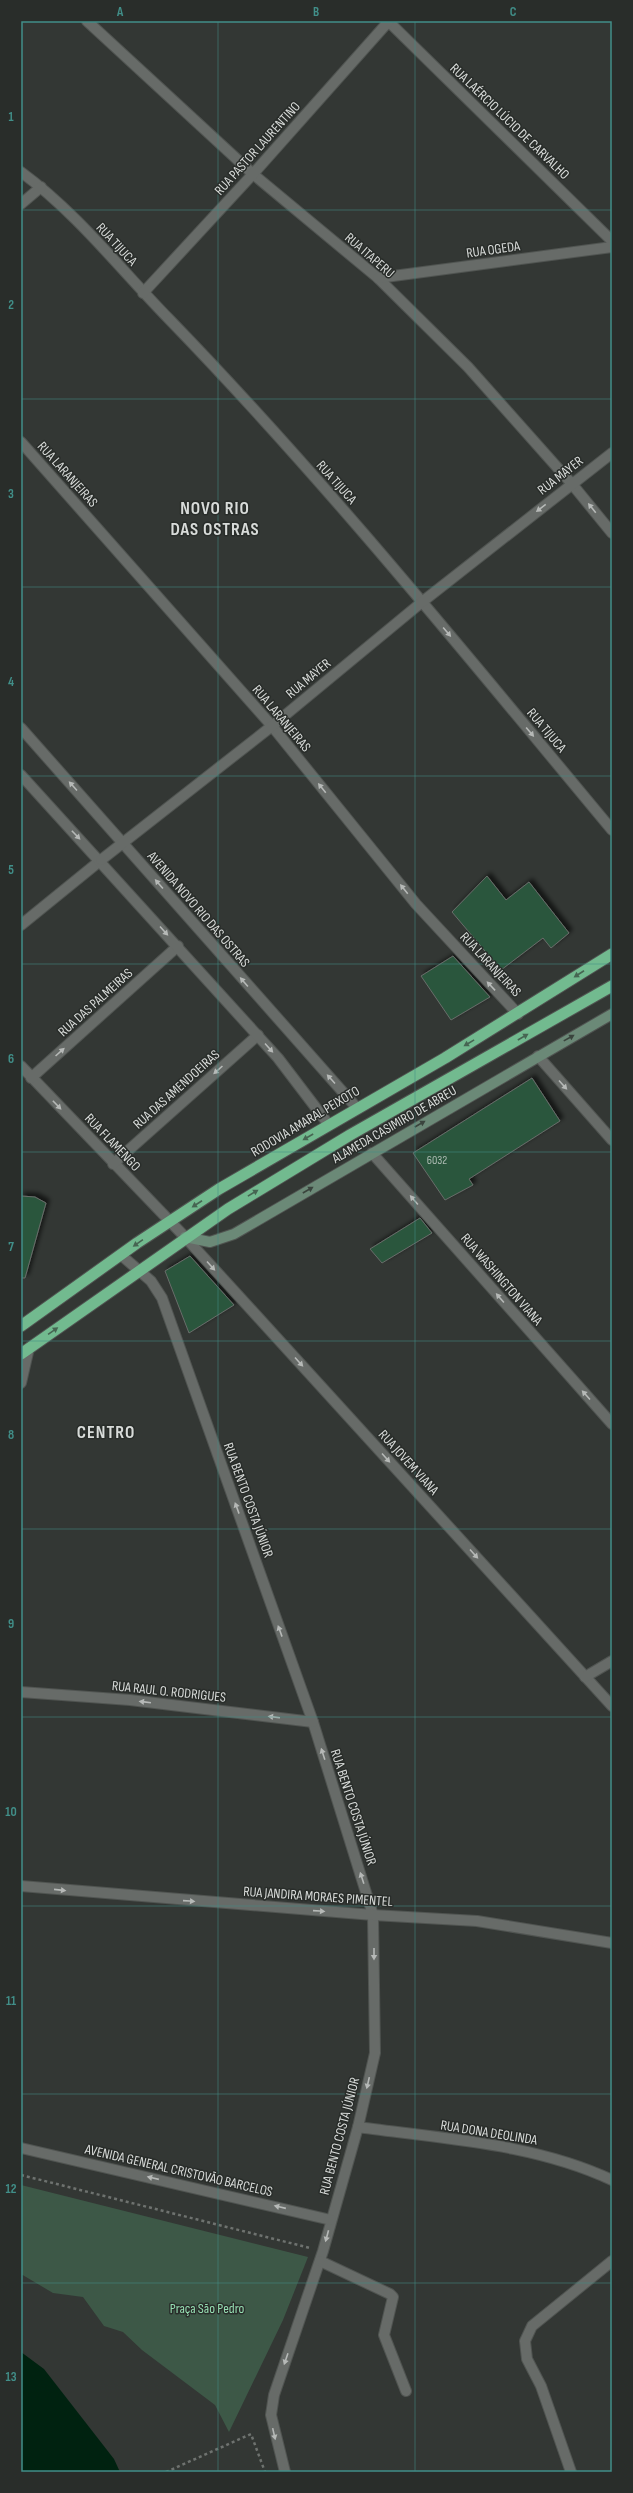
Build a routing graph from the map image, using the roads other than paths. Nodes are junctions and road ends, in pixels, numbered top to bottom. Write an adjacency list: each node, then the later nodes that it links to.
1 (87, 21): 4 (street, RUA ITAPERU)
2 (389, 21): 4 (street, RUA PASTOR LAURENTINO); 7 (street, RUA LAÉRCIO LÚCIO DE CARVALHO)
3 (21, 172): 5 (street, RUA TIJUCA)
4 (253, 174): 9 (street, RUA ITAPERU); 10 (street, RUA PASTOR LAURENTINO)
5 (41, 187): 6 (street); 10 (street, RUA TIJUCA)
6 (21, 204)
7 (612, 241)
8 (612, 247): 9 (street, RUA OGEDA)
9 (378, 278): 13 (street, RUA ITAPERU)
10 (143, 293): 15 (street, RUA TIJUCA)
11 (21, 442): 16 (street, RUA LARANJEIRAS)
12 (612, 453): 13 (street, RUA MAYER)
13 (572, 484): 14 (street, RUA ITAPERU, one-way to 13); 15 (street, RUA MAYER, one-way to 15)
14 (612, 533)
15 (422, 602): 16 (street, RUA MAYER); 19 (street, RUA TIJUCA, one-way to 19)
16 (272, 726): 20 (street, RUA MAYER); 26 (street, RUA LARANJEIRAS, one-way to 16)
17 (21, 728): 20 (street, AVENIDA NOVO RIO DAS OSTRAS, one-way to 17)
18 (21, 775): 21 (street, one-way to 21)
19 (612, 830)
20 (123, 842): 21 (street, RUA MAYER); 32 (street, AVENIDA NOVO RIO DAS OSTRAS, one-way to 20)
21 (101, 860): 22 (street, RUA MAYER); 23 (street, one-way to 23)
22 (21, 925)
23 (178, 946): 28 (street); 31 (street, RUA DAS PALMEIRAS, one-way to 23)
24 (612, 954): 26 (highway, RODOVIA AMARAL PEIXOTO, one-way to 26)
25 (612, 986): 38 (highway, one-way to 25)
26 (518, 1014): 32 (highway, RODOVIA AMARAL PEIXOTO, one-way to 32)
27 (612, 1014): 29 (main road, ALAMEDA CASIMIRO DE ABREU, one-way to 27)
28 (258, 1035): 33 (street, one-way to 33); 36 (street, RUA DAS AMENDOEIRAS, one-way to 36)
29 (538, 1056): 34 (street, one-way to 34); 35 (main road, ALAMEDA CASIMIRO DE ABREU, one-way to 29)
30 (21, 1066): 31 (street, RUA FLAMENGO)
31 (32, 1078): 36 (street, RUA FLAMENGO, one-way to 36)
32 (357, 1108): 33 (highway, RODOVIA AMARAL PEIXOTO)
33 (330, 1125): 37 (highway, RODOVIA AMARAL PEIXOTO, one-way to 37)
34 (612, 1140)
35 (372, 1153): 38 (main road, ALAMEDA CASIMIRO DE ABREU, one-way to 35); 44 (street, RUA WASHINGTON VIANA, one-way to 35)
36 (113, 1164): 37 (street, RUA FLAMENGO)
37 (170, 1221): 38 (street, RUA FLAMENGO); 39 (highway, RODOVIA AMARAL PEIXOTO, one-way to 39)
38 (185, 1237): 40 (highway); 46 (street, RUA JOVEM VIANA, one-way to 46)
39 (121, 1255): 40 (street, RUA BENTO COSTA JÚNIOR); 41 (highway, RODOVIA AMARAL PEIXOTO)
40 (138, 1272): 42 (highway, one-way to 40); 49 (street, RUA BENTO COSTA JÚNIOR, one-way to 40)
41 (21, 1326)
42 (25, 1351): 43 (street)
43 (21, 1382)
44 (612, 1424)
45 (612, 1661): 46 (street)
46 (586, 1677): 48 (street, RUA JOVEM VIANA)
47 (21, 1692): 49 (street, RUA RAUL O. RODRIGUES, one-way to 47)
48 (612, 1706)
49 (313, 1722): 51 (street, RUA BENTO COSTA JÚNIOR, one-way to 49)
50 (21, 1886): 51 (street, RUA JANDIRA MORAES PIMENTEL, one-way to 51)
51 (374, 1915): 52 (street, RUA JANDIRA MORAES PIMENTEL); 53 (street, RUA BENTO COSTA JÚNIOR, one-way to 53)
52 (612, 1944)
53 (358, 2127): 55 (street, RUA DONA DEOLINDA); 56 (street, RUA BENTO COSTA JÚNIOR)
54 (21, 2148): 56 (street, AVENIDA GENERAL CRISTOVÃO BARCELOS, one-way to 54)
55 (612, 2180)
56 (331, 2220): 57 (street, RUA BENTO COSTA JÚNIOR, one-way to 57)
57 (321, 2256): 59 (street); 60 (street, RUA BENTO COSTA JÚNIOR, one-way to 60)
58 (612, 2261): 61 (street)
59 (406, 2392)
60 (285, 2472)
61 (570, 2472)

